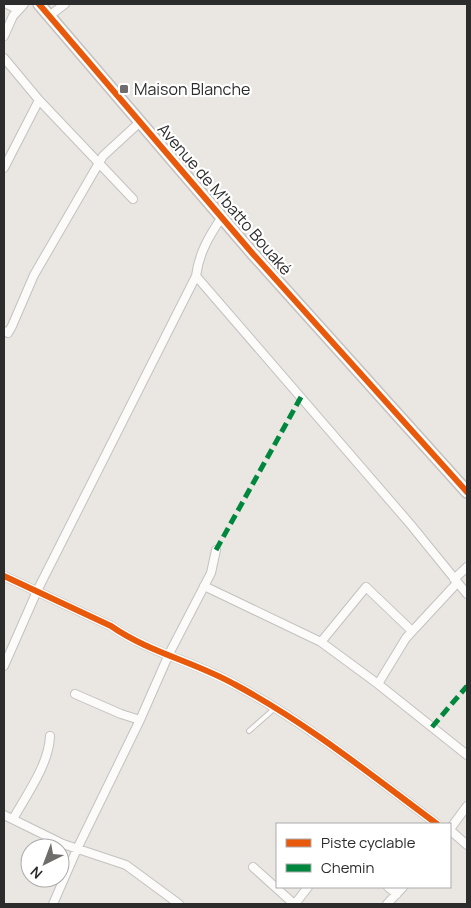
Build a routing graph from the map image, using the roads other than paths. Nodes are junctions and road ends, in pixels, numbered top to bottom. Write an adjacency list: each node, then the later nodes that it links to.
1 (7, 4): 5 (street)
2 (24, 4): 5 (street)
3 (39, 4): 6 (street, Avenue de M'batto Bouaké)
4 (65, 4): 6 (street)
5 (18, 10): 7 (street)
6 (49, 16): 10 (street, Avenue de M'batto Bouaké)
7 (4, 36)
8 (4, 58): 9 (street)
9 (39, 100): 11 (street); 12 (street)
10 (140, 122): 11 (street); 14 (street, Avenue de M'batto Bouaké)
11 (99, 164): 13 (street); 16 (street)
12 (4, 168)
13 (133, 199)
14 (222, 217): 15 (street); 17 (street, Avenue de M'batto Bouaké)
15 (196, 276): 21 (street); 23 (street)
16 (4, 331)
17 (467, 492)
18 (216, 550): 22 (street)
19 (467, 567): 21 (street)
20 (4, 576): 23 (street)
21 (456, 581): 24 (street); 25 (street)
22 (204, 586): 26 (street); 27 (street)
23 (37, 591): 27 (street); 28 (street)
24 (467, 594)
25 (412, 631): 26 (street); 29 (street)
26 (321, 642): 29 (street)
27 (169, 654): 31 (street); 32 (street)
28 (4, 666)
29 (378, 684): 35 (street)
30 (75, 694): 32 (street)
31 (276, 708): 33 (lane); 39 (street)
32 (140, 720): 43 (street)
33 (249, 731)
34 (50, 736): 38 (street)
35 (467, 755)
36 (467, 806): 40 (street)
37 (4, 815): 38 (street)
38 (13, 819): 43 (street)
39 (436, 823)
40 (451, 829)
41 (451, 831): 42 (street)
42 (467, 845)
43 (77, 849): 51 (street); 52 (street)
44 (253, 867): 45 (street)
45 (276, 887)
46 (277, 888): 53 (street)
47 (307, 888): 53 (street)
48 (389, 888): 50 (street)
49 (402, 888): 50 (street)
50 (397, 894): 54 (street)
51 (54, 904)
52 (179, 904)
53 (295, 904)
54 (388, 904)

